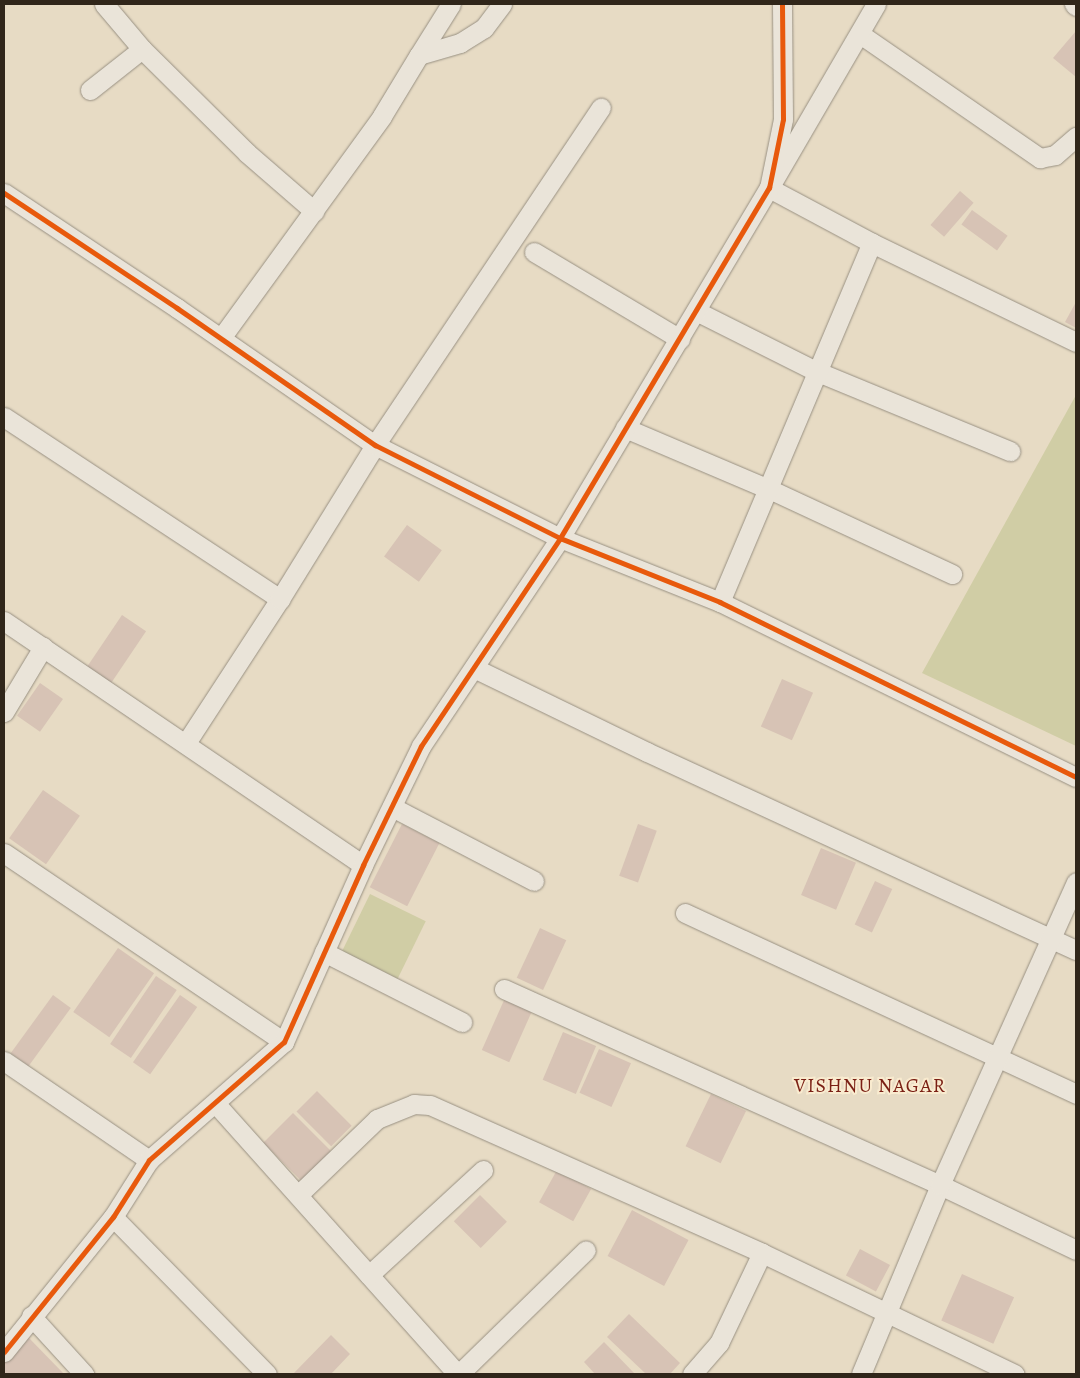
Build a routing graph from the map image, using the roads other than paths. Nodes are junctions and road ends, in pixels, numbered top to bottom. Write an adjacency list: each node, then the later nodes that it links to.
1 (104, 4): 7 (street)
2 (451, 4): 8 (street)
3 (502, 4): 8 (street)
4 (782, 4): 12 (street)
5 (876, 4): 6 (street)
6 (860, 34): 11 (street); 12 (street)
7 (142, 49): 9 (street); 14 (street)
8 (419, 55): 14 (street)
9 (90, 90)
10 (600, 108): 24 (street)
11 (1076, 137)
12 (768, 188): 15 (street); 17 (street)
13 (4, 194): 18 (street)
14 (314, 211): 18 (street)
15 (872, 243): 20 (street); 21 (street)
16 (534, 252): 19 (street)
17 (696, 311): 19 (street); 21 (street)
18 (221, 338): 24 (street)
19 (680, 339): 23 (street)
20 (1076, 342)
21 (818, 372): 25 (street); 26 (street)
22 (4, 417): 29 (street)
23 (626, 428): 26 (street); 27 (street)
24 (375, 445): 27 (street); 29 (street)
25 (1010, 451)
26 (769, 489): 28 (street); 30 (street)
27 (560, 538): 30 (street); 33 (street)
28 (952, 574)
29 (280, 599): 35 (street)
30 (720, 602): 36 (street)
31 (4, 621): 32 (street)
32 (43, 647): 34 (street); 35 (street)
33 (474, 668): 37 (street); 43 (street)
34 (4, 712)
35 (186, 743): 39 (street)
36 (1076, 777)
37 (392, 807): 39 (street); 40 (street)
38 (4, 853): 48 (street)
39 (363, 865): 45 (street)
40 (534, 881)
41 (1076, 882): 43 (street)
42 (685, 913): 49 (street)
43 (1050, 939): 44 (street); 49 (street)
44 (1076, 950)
45 (324, 952): 47 (street); 48 (street)
46 (504, 989): 55 (street)
47 (462, 1022)
48 (284, 1042): 52 (street)
49 (997, 1060): 51 (street); 55 (street)
50 (5, 1064): 53 (street)
51 (1076, 1094)
52 (216, 1104): 53 (street); 56 (street)
53 (149, 1160): 57 (street)
54 (483, 1170): 61 (street)
55 (940, 1185): 59 (street); 62 (street)
56 (298, 1195): 60 (street); 61 (street)
57 (113, 1216): 63 (street); 66 (street)
58 (586, 1250): 67 (street)
59 (1076, 1250)
60 (762, 1253): 62 (street); 68 (street)
61 (369, 1275): 67 (street)
62 (888, 1312): 69 (street); 70 (street)
63 (31, 1316): 64 (street); 65 (street)
64 (4, 1352)
65 (84, 1374)
66 (267, 1374)
67 (458, 1374)
68 (692, 1374)
69 (861, 1374)
70 (1014, 1374)

